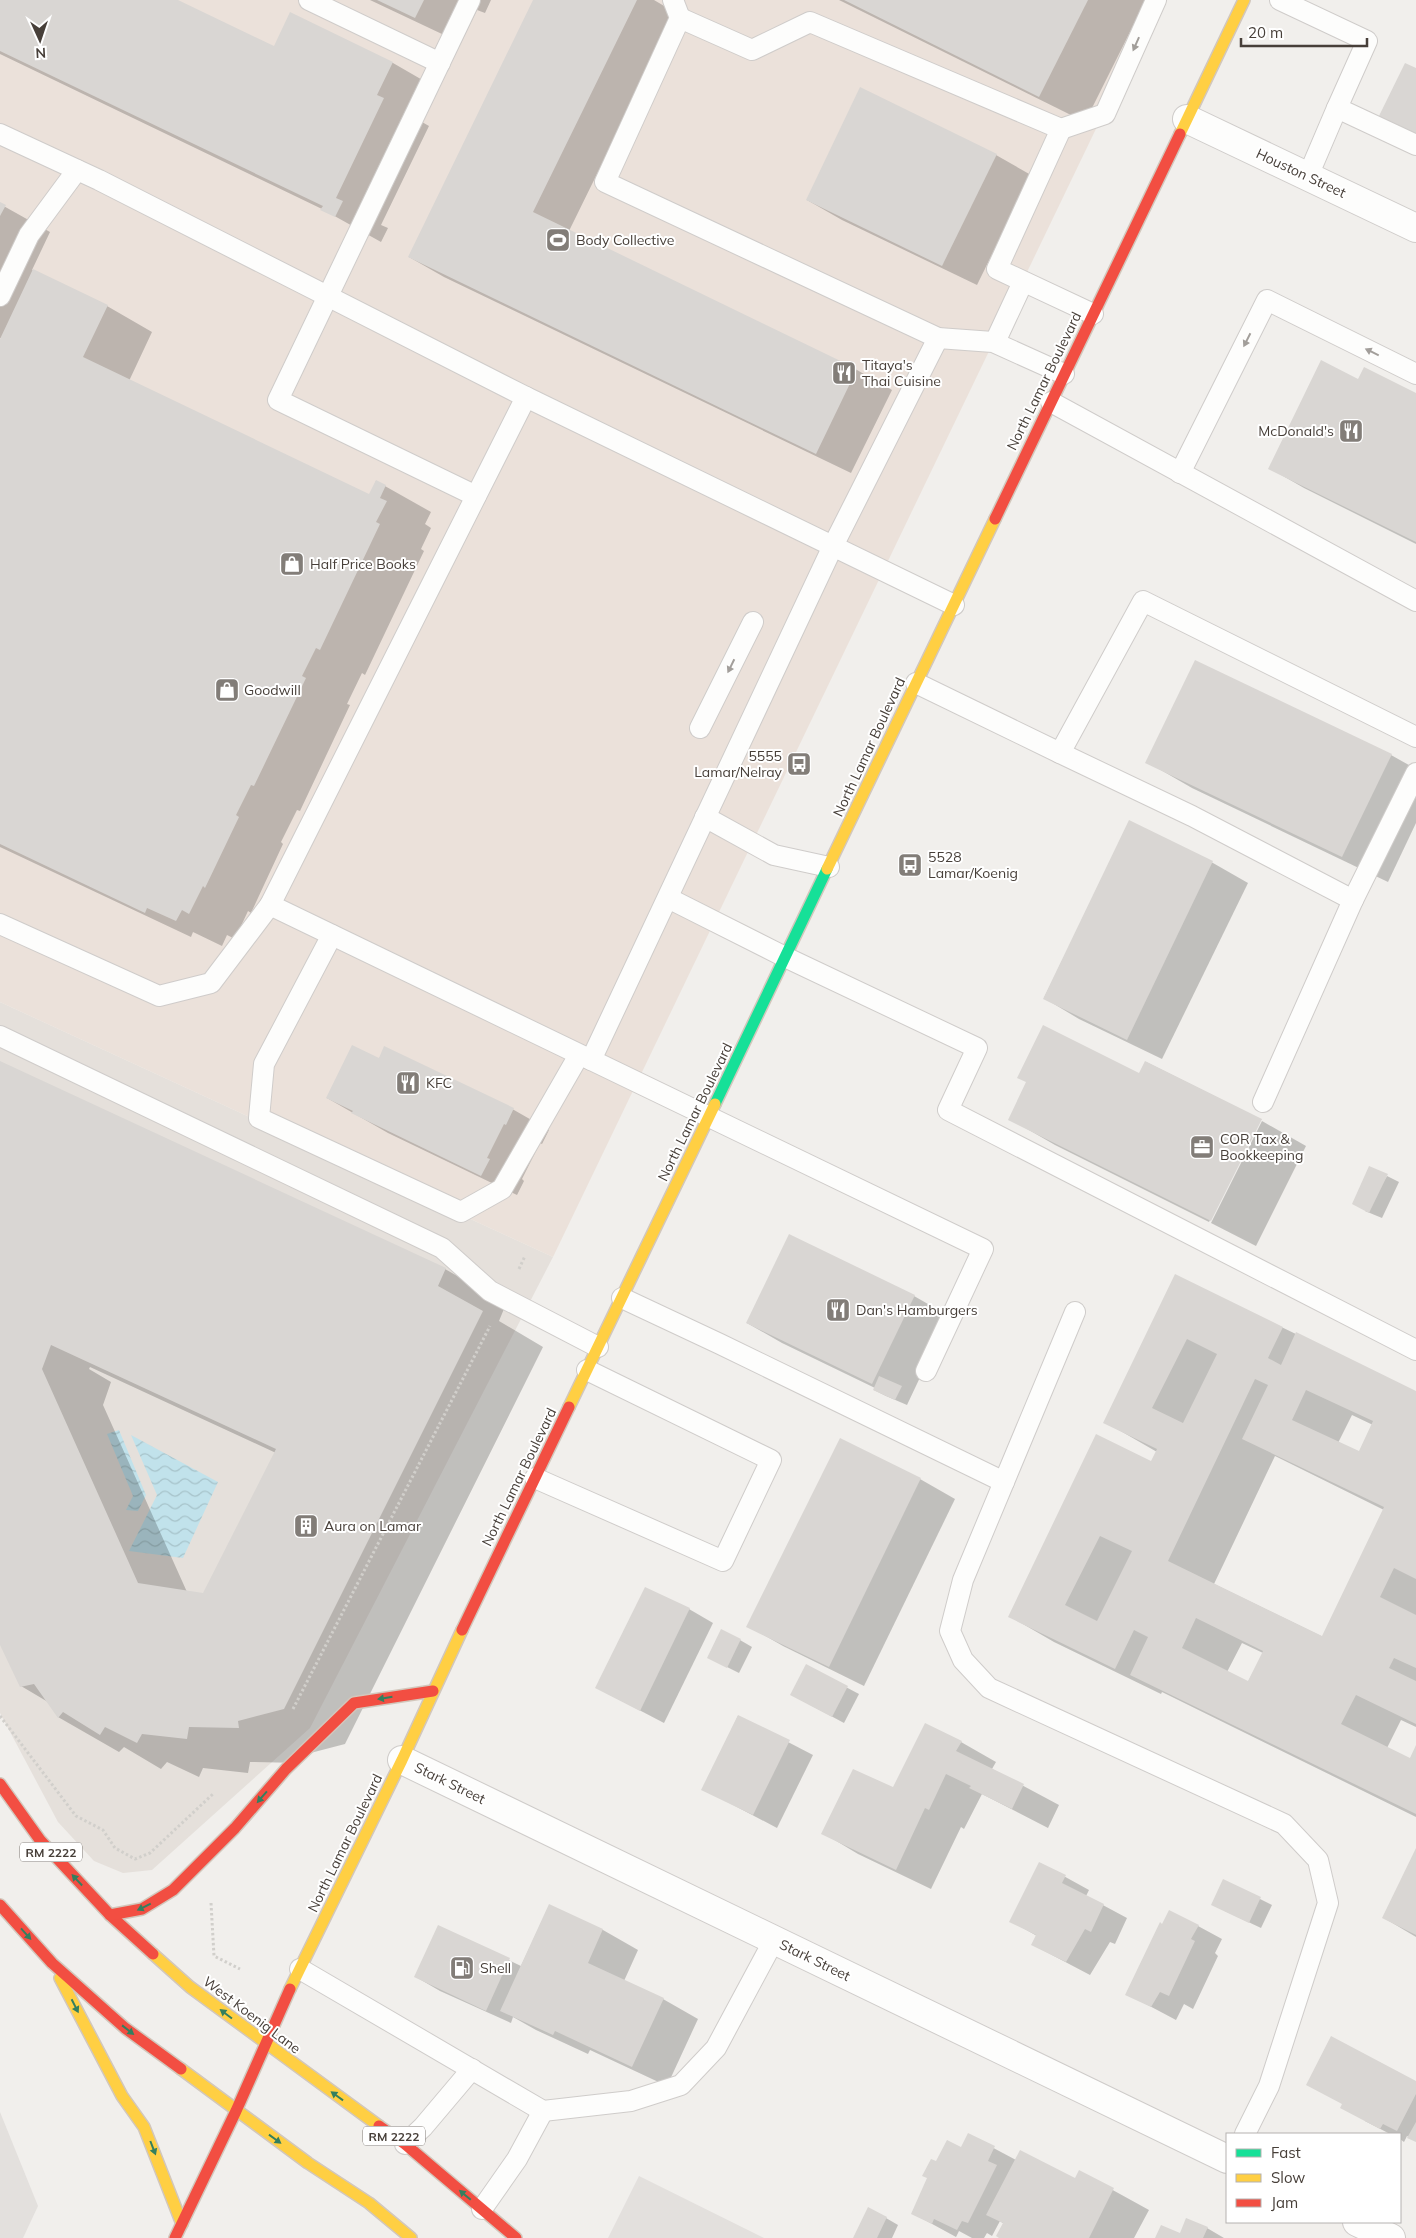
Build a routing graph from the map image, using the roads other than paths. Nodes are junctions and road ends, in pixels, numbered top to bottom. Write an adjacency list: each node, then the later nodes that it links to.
1 (309, 0): 7 (lane)
2 (470, 0): 7 (lane)
3 (1156, 0): 10 (lane, one-way to 10)
4 (1244, 0): 9 (main road, North Lamar Boulevard)
5 (1280, 0): 8 (lane)
6 (676, 9): 10 (lane); 20 (lane)
7 (440, 63): 18 (lane)
8 (1337, 108): 12 (lane); 14 (lane)
9 (1187, 118): 14 (street, Houston Street); 19 (main road, North Lamar Boulevard)
10 (1061, 129): 16 (lane)
11 (0, 134): 13 (lane)
12 (1416, 145)
13 (77, 170): 17 (lane); 18 (lane)
14 (1308, 176): 15 (street, Houston Street)
15 (1416, 228)
16 (1023, 282): 19 (lane); 21 (lane)
17 (0, 296)
18 (329, 297): 24 (lane); 27 (lane)
19 (1093, 314): 22 (main road, North Lamar Boulevard)
20 (938, 338): 21 (lane); 28 (lane)
21 (995, 342): 22 (lane)
22 (1064, 374): 25 (main road, North Lamar Boulevard)
23 (1416, 374): 26 (lane, one-way to 26)
24 (526, 397): 27 (lane); 28 (lane)
25 (1051, 402): 26 (lane); 30 (main road, North Lamar Boulevard)
26 (1180, 473): 29 (lane)
27 (476, 496): 41 (lane)
28 (833, 546): 30 (lane); 37 (lane)
29 (1416, 601)
30 (954, 604): 32 (main road, North Lamar Boulevard)
31 (752, 622): 33 (lane, one-way to 33)
32 (916, 683): 35 (lane); 38 (main road, North Lamar Boulevard)
33 (700, 728)
34 (1416, 736): 35 (lane)
35 (1060, 754): 40 (lane)
36 (1416, 773): 40 (lane)
37 (705, 818): 38 (lane); 39 (lane)
38 (829, 867): 44 (main road, North Lamar Boulevard)
39 (668, 898): 44 (lane); 46 (lane)
40 (1353, 900): 47 (lane)
41 (270, 905): 42 (lane); 43 (lane)
42 (0, 924)
43 (332, 935): 46 (lane); 46 (lane)
44 (785, 957): 48 (main road, North Lamar Boulevard); 52 (lane)
45 (0, 1036): 51 (lane)
46 (585, 1058): 48 (lane)
47 (1263, 1102)
48 (709, 1117): 49 (main road, North Lamar Boulevard); 54 (lane)
49 (622, 1298): 51 (main road, North Lamar Boulevard); 56 (lane)
50 (1075, 1312): 56 (lane)
51 (598, 1346): 53 (main road, North Lamar Boulevard)
52 (1416, 1350)
53 (587, 1370): 55 (main road, North Lamar Boulevard); 55 (lane)
54 (926, 1371)
55 (536, 1478): 57 (main road, North Lamar Boulevard)
56 (1004, 1482): 69 (lane)
57 (433, 1691): 58 (main road, North Lamar Boulevard); 61 (main road, one-way to 61)
58 (402, 1760): 62 (street, Stark Street); 64 (main road, North Lamar Boulevard)
59 (0, 1784): 61 (main road, West Koenig Lane / RM 2222, one-way to 59)
60 (0, 1905): 63 (main road, one-way to 63)
61 (110, 1915): 65 (main road, West Koenig Lane / RM 2222, one-way to 61)
62 (774, 1940): 68 (lane); 71 (street, Stark Street)
63 (52, 1963): 67 (main road, one-way to 67); 74 (main road, one-way to 74)
64 (300, 1969): 65 (main road, North Lamar Boulevard); 66 (lane)
65 (264, 2043): 67 (main road, North Lamar Boulevard); 70 (main road, West Koenig Lane / RM 2222, one-way to 65)
66 (472, 2069): 68 (lane); 70 (lane)
67 (236, 2110): 74 (main road, North Lamar Boulevard); 76 (main road, one-way to 76)
68 (542, 2110): 72 (lane)
69 (1246, 2133)
70 (406, 2144): 72 (main road, West Koenig Lane / RM 2222, one-way to 70)
71 (1226, 2159)
72 (482, 2210): 77 (main road, West Koenig Lane / RM 2222)
73 (1360, 2223): 78 (street)
74 (182, 2224): 75 (main road, North Lamar Boulevard)
75 (175, 2238)
76 (411, 2238)
77 (516, 2238)
78 (1391, 2238)

